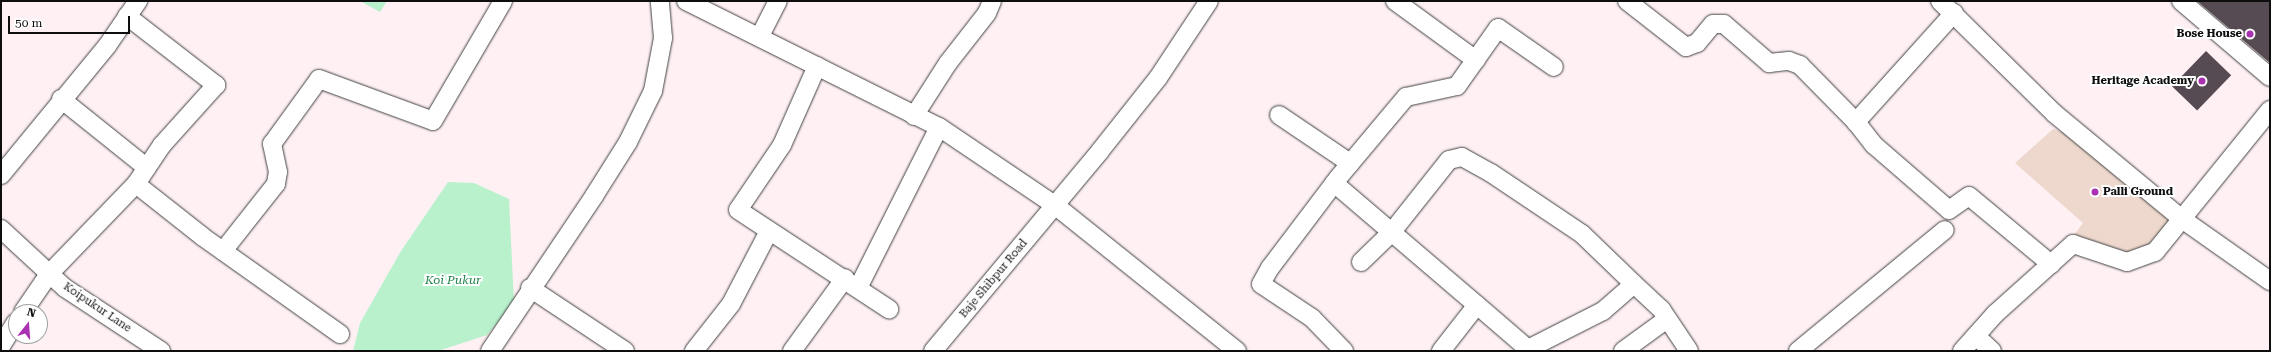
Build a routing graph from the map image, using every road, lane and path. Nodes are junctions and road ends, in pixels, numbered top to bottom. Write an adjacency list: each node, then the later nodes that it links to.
1 (138, 1): 13 (street)
2 (503, 1): 36 (street)
3 (660, 1): 43 (street)
4 (686, 1): 14 (street)
5 (778, 1): 14 (street)
6 (992, 1): 22 (street)
7 (1209, 1): 30 (street, Baje Shibpur Road)
8 (1395, 1): 15 (street)
9 (1627, 1): 23 (street)
10 (1940, 1): 12 (street)
11 (2181, 1): 18 (street)
12 (1954, 13): 23 (street); 31 (street)
13 (127, 16): 19 (street); 26 (street)
14 (760, 36): 16 (street)
15 (1476, 60): 17 (street); 25 (street)
16 (817, 66): 22 (street); 34 (street)
17 (1554, 67)
18 (2270, 77)
19 (61, 99): 26 (street); 27 (street)
20 (2270, 110): 31 (street)
21 (1279, 115): 25 (street)
22 (914, 116): 24 (street)
23 (1856, 122): 38 (street)
24 (940, 128): 30 (street); 41 (street)
25 (1350, 163): 28 (street)
26 (147, 168): 29 (street)
27 (1, 175)
28 (1334, 183): 35 (street); 60 (street)
29 (136, 184): 36 (street); 39 (street)
30 (1056, 206): 58 (street, Baje Shibpur Road); 59 (street)
31 (2182, 219): 38 (street); 40 (street)
32 (1, 229): 39 (street, Koipukur Lane)
33 (1945, 230): 64 (street)
34 (768, 233): 41 (street); 56 (street)
35 (1391, 233): 37 (street); 42 (street); 45 (street)
36 (223, 251): 48 (street)
37 (1361, 262)
38 (2051, 264): 50 (street)
39 (49, 274): 44 (street); 53 (street, Koipukur Lane)
40 (2270, 281)
41 (852, 283): 46 (street); 57 (street)
42 (1634, 284): 47 (street); 52 (street)
43 (530, 288): 54 (street); 55 (street)
44 (28, 304)
45 (1477, 305): 52 (street); 61 (street)
46 (889, 309)
47 (1667, 319): 62 (street); 63 (street)
48 (340, 334)
49 (8, 335): 51 (street)
50 (1976, 336): 65 (street); 66 (street)
51 (1, 346)
52 (1544, 346)
53 (160, 351)
54 (490, 351)
55 (625, 351)
56 (694, 351)
57 (792, 351)
58 (933, 351)
59 (1237, 351)
60 (1344, 351)
61 (1441, 351)
62 (1623, 351)
63 (1689, 351)
64 (1798, 351)
65 (1962, 351)
66 (1992, 351)

